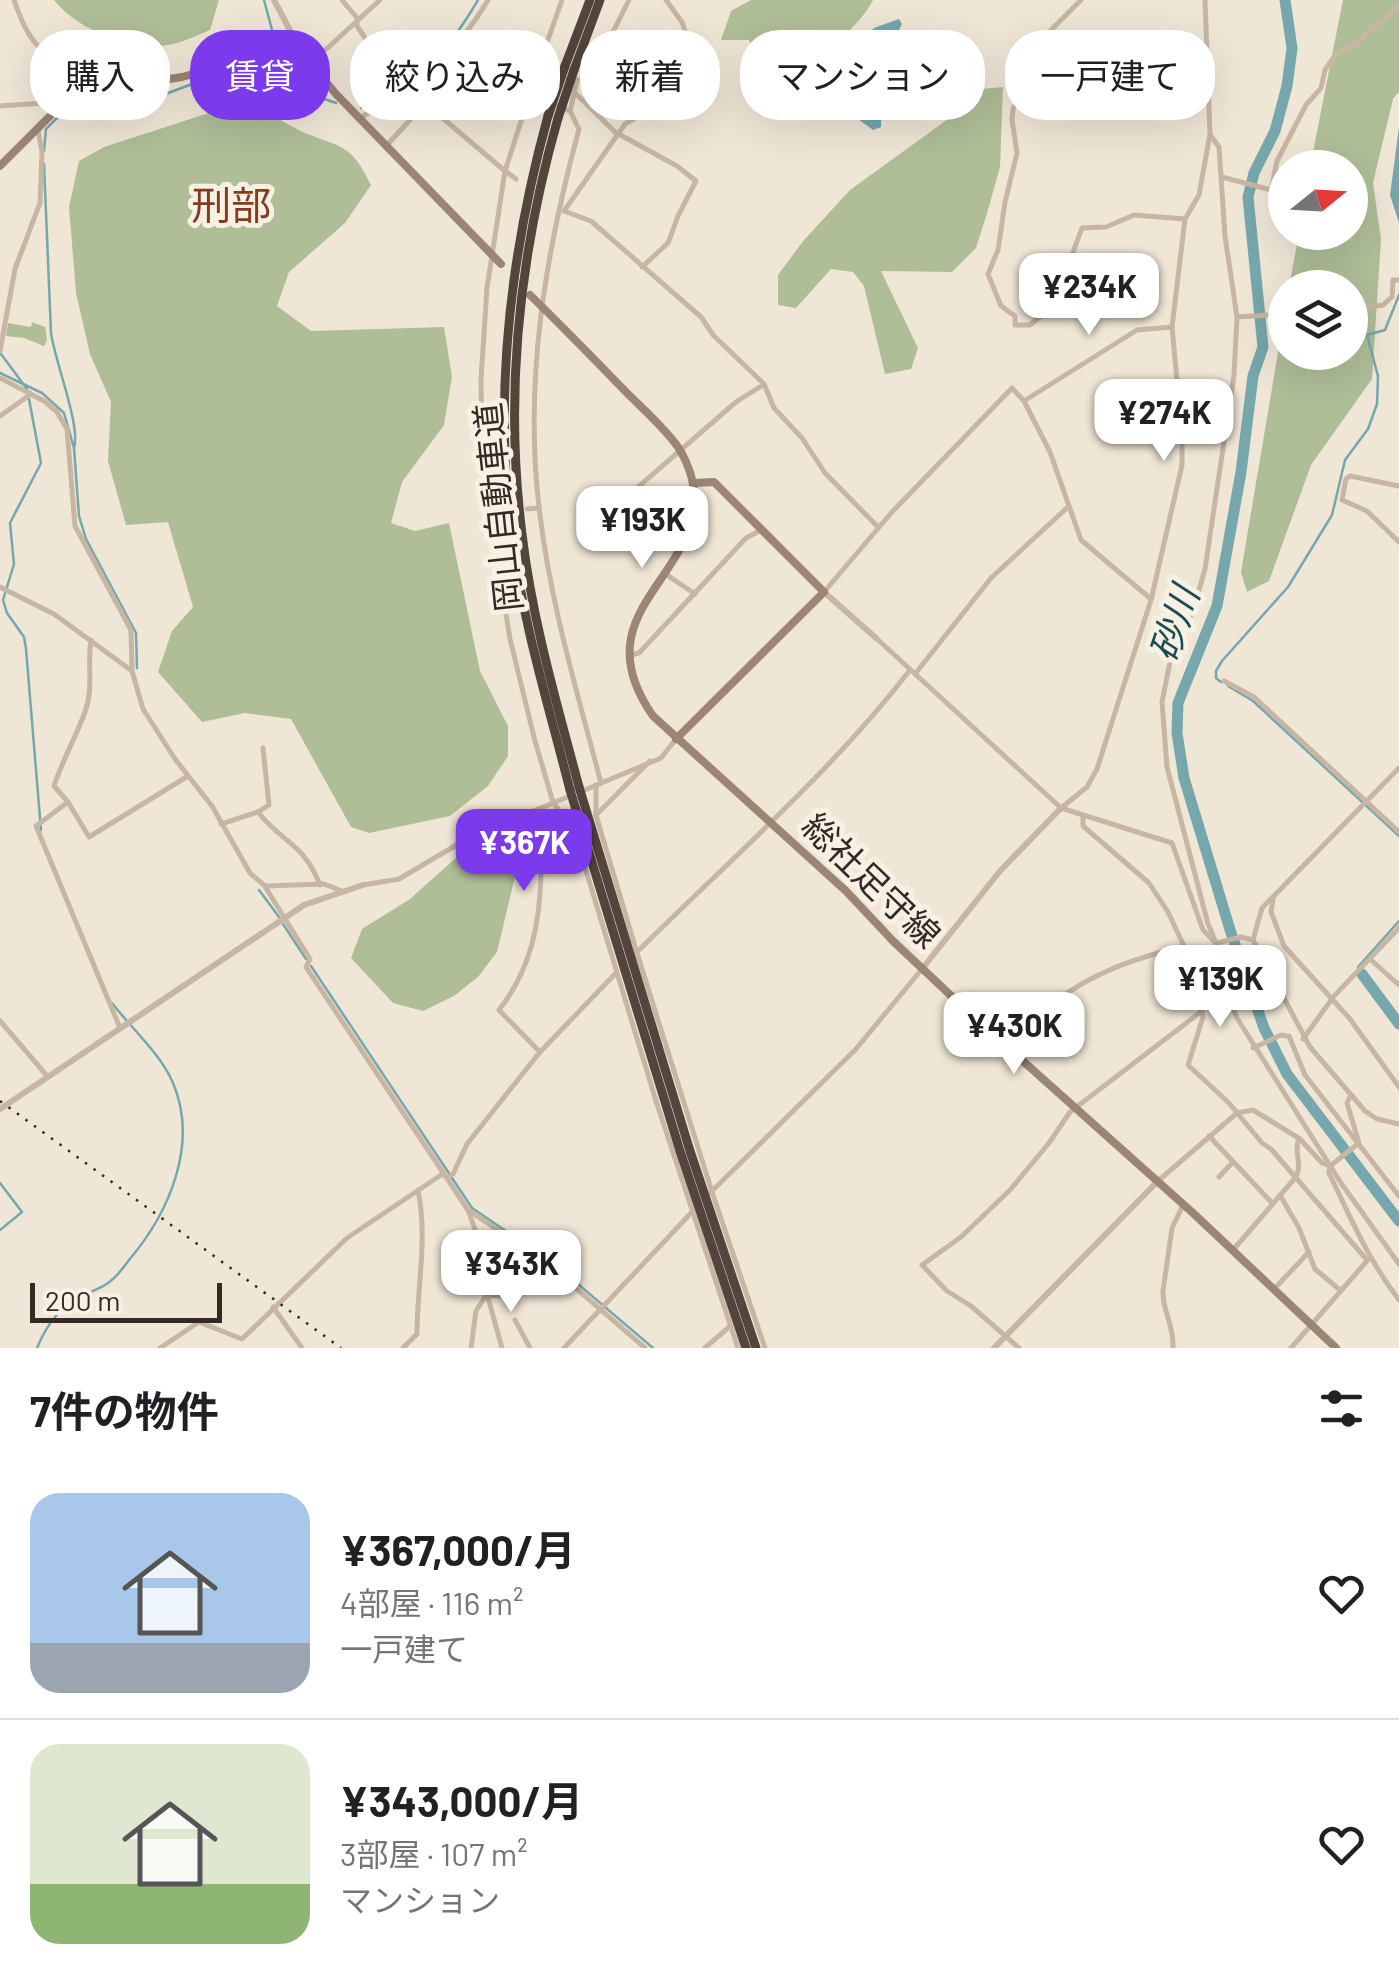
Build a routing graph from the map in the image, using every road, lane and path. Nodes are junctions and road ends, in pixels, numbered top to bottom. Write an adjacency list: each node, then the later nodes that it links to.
1 (14, 0): 19 (street)
2 (274, 0): 15 (street)
3 (342, 0): 14 (street)
4 (380, 0): 14 (street)
5 (488, 0): 17 (street)
6 (562, 0): 18 (street)
7 (590, 0): 21 (highway, 岡山自動車道)
8 (600, 0): 21 (highway, 岡山自動車道)
9 (628, 0): 21 (street)
10 (666, 0): 36 (street)
11 (1081, 0): 45 (street)
12 (1205, 0): 37 (street)
13 (1399, 6): 41 (street)
14 (357, 22): 16 (street); 20 (street)
15 (290, 30)
16 (361, 30)
17 (466, 30)
18 (551, 30)
19 (30, 38)
20 (330, 46)
21 (572, 73): 22 (street); 24 (street); 91 (highway, 岡山自動車道, bridge)
22 (560, 74)
23 (330, 86): 27 (main road)
24 (574, 92): 29 (street); 36 (street)
25 (30, 104): 26 (street)
26 (0, 106)
27 (350, 107)
28 (560, 107): 29 (street)
29 (570, 111): 44 (street)
30 (45, 120): 35 (main road)
31 (362, 120): 38 (main road)
32 (410, 120): 38 (street)
33 (445, 120): 40 (street)
34 (521, 120): 40 (street)
35 (37, 127): 39 (main road); 56 (street)
36 (618, 134): 44 (street); 48 (street)
37 (1210, 134): 41 (street); 45 (street)
38 (386, 146): 46 (main road)
39 (0, 166)
40 (505, 172): 42 (street); 46 (street)
41 (1222, 177): 54 (street)
42 (516, 179)
43 (548, 201): 44 (street)
44 (561, 209): 48 (street); 51 (street)
45 (1185, 220): 55 (street)
46 (492, 255): 47 (main road); 68 (street)
47 (501, 264)
48 (642, 267): 58 (street)
49 (1399, 280): 52 (street)
50 (530, 295): 51 (main road)
51 (540, 304): 62 (main road); 66 (street)
52 (1368, 307)
53 (1268, 316): 54 (street)
54 (1240, 317): 111 (street)
55 (1172, 327): 60 (street); 78 (street)
56 (1, 350)
57 (0, 378): 59 (street)
58 (764, 384): 62 (street); 71 (street)
59 (32, 394): 61 (street); 82 (street)
60 (1024, 401): 65 (street); 71 (street)
61 (0, 416)
62 (681, 452): 63 (main road); 70 (street)
63 (693, 483): 72 (main road); 74 (main road)
64 (1399, 486): 73 (street)
65 (1069, 506): 78 (street); 83 (street)
66 (539, 508): 67 (street); 90 (street)
67 (527, 509)
68 (488, 510): 69 (street); 93 (street)
69 (501, 510)
70 (600, 520)
71 (878, 526): 76 (street)
72 (761, 530): 76 (main road); 77 (street)
73 (1399, 542)
74 (664, 572): 77 (street); 81 (main road)
75 (4, 588): 80 (street)
76 (824, 592): 79 (street); 85 (main road)
77 (694, 594): 81 (street)
78 (1152, 600): 95 (street)
79 (876, 638): 83 (street)
80 (91, 640): 82 (street); 92 (street)
81 (630, 655): 85 (main road, 総社足守線)
82 (132, 670): 89 (street)
83 (913, 672): 95 (street); 99 (street)
84 (1224, 681): 94 (street)
85 (676, 739): 87 (street); 99 (main road, 総社足守線)
86 (263, 748): 96 (street)
87 (650, 761): 90 (street); 97 (street)
88 (1399, 768): 94 (street)
89 (188, 776): 92 (street); 100 (street)
90 (599, 784): 93 (street); 97 (street)
91 (575, 788): 177 (highway, 岡山自動車道, bridge); 178 (highway, 岡山自動車道, bridge)
92 (68, 802): 121 (street)
93 (553, 802): 102 (street); 104 (street)
94 (1366, 804): 101 (street); 107 (street)
95 (1061, 808): 98 (street); 115 (street)
96 (258, 812): 100 (street); 103 (street)
97 (596, 815): 102 (street); 113 (street)
98 (1083, 817): 111 (street); 112 (street)
99 (771, 822): 113 (street); 115 (main road, 総社足守線)
100 (221, 824): 105 (street)
101 (1399, 832)
102 (576, 837): 116 (street); 127 (street)
103 (320, 885): 105 (street); 106 (street)
104 (363, 885): 106 (street)
105 (264, 886): 108 (street)
106 (342, 891): 108 (street)
107 (1273, 899): 110 (street); 118 (street)
108 (282, 919): 121 (street); 140 (street)
109 (1399, 928): 114 (street)
110 (1252, 940): 111 (street); 123 (street)
111 (1220, 942): 125 (street)
112 (1184, 946): 119 (street); 126 (street)
113 (636, 953): 116 (street); 145 (street)
114 (1370, 958): 117 (street); 118 (street)
115 (922, 969): 126 (main road, 総社足守線); 145 (street)
116 (616, 974): 127 (street); 151 (street)
117 (1399, 985)
118 (1332, 999): 123 (street); 129 (street)
119 (1202, 1011): 131 (street); 133 (street)
120 (0, 1021): 128 (street)
121 (122, 1028): 128 (street)
122 (1289, 1036): 124 (street); 125 (street); 137 (street)
123 (1304, 1039): 124 (street)
124 (1310, 1047): 130 (street)
125 (1254, 1048): 139 (street)
126 (1012, 1050): 131 (main road, 総社足守線)
127 (540, 1052): 140 (street)
128 (48, 1077): 132 (street)
129 (1399, 1087)
130 (1351, 1095): 134 (street); 137 (street)
131 (1076, 1108): 143 (main road, 総社足守線); 166 (street)
132 (0, 1109)
133 (1238, 1114): 135 (street); 136 (street); 142 (street)
134 (1399, 1124)
135 (1209, 1136): 138 (street); 143 (street)
136 (1300, 1139): 139 (street); 142 (street)
137 (1358, 1143): 139 (street); 147 (street)
138 (1232, 1162): 141 (street); 148 (street)
139 (1330, 1166): 154 (street); 155 (street)
140 (448, 1176): 144 (street); 150 (street)
141 (1220, 1177)
142 (1296, 1177): 146 (street); 154 (street)
143 (1156, 1183): 149 (main road, 総社足守線); 166 (street)
144 (418, 1190): 161 (street); 169 (street)
145 (712, 1192): 151 (street); 162 (street)
146 (1280, 1195): 148 (street); 153 (street)
147 (1399, 1196)
148 (1273, 1204): 152 (street)
149 (1183, 1205): 152 (main road, 総社足守線); 182 (street)
150 (468, 1210): 158 (street); 160 (street)
151 (692, 1212): 160 (street); 164 (street)
152 (1233, 1250): 156 (main road, 総社足守線)
153 (1309, 1252): 156 (street); 157 (street)
154 (1368, 1259): 157 (street); 159 (street)
155 (1399, 1264)
156 (1274, 1289): 165 (main road, 総社足守線)
157 (1340, 1290): 165 (street)
158 (486, 1294): 170 (street); 171 (street)
159 (1399, 1300)
160 (602, 1306): 173 (street); 174 (street)
161 (273, 1308): 167 (street); 168 (street)
162 (751, 1310): 164 (street); 179 (street)
163 (515, 1320): 172 (street)
164 (730, 1326): 175 (street); 176 (street)
165 (1311, 1326): 183 (street); 184 (main road, 総社足守線)
166 (1006, 1336): 180 (street); 181 (street)
167 (160, 1348)
168 (302, 1348)
169 (403, 1348)
170 (471, 1348)
171 (502, 1348)
172 (530, 1348)
173 (564, 1348)
174 (645, 1348)
175 (704, 1348)
176 (738, 1348)
177 (746, 1348)
178 (756, 1348)
179 (765, 1348)
180 (994, 1348)
181 (1019, 1348)
182 (1173, 1348)
183 (1290, 1348)
184 (1336, 1348)

